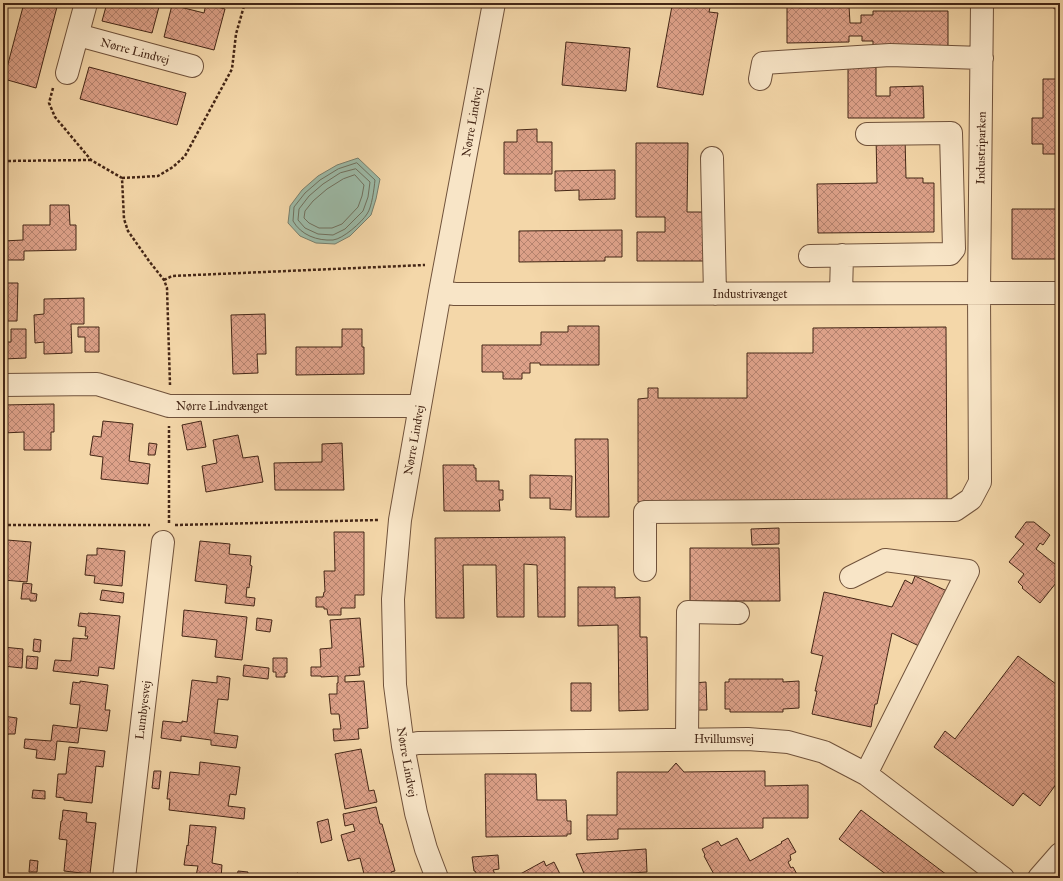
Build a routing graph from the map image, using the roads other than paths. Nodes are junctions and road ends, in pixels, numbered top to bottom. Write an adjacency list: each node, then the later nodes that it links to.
1 (86, 3): 4 (street)
2 (494, 3): 15 (street, Nørre Lindvej)
3 (982, 3): 5 (street, Industriparken)
4 (78, 35): 6 (street, Nørre Lindvej); 7 (street)
5 (982, 58): 8 (street); 12 (street, Industriparken)
6 (192, 66)
7 (68, 73)
8 (760, 79)
9 (867, 134): 11 (street)
10 (712, 158): 18 (street)
11 (953, 201): 12 (street); 13 (street)
12 (980, 201): 17 (street, Industriparken)
13 (842, 255): 14 (street); 19 (street)
14 (810, 256)
15 (440, 292): 18 (street, Industrivænget); 21 (street, Nørre Lindvej)
16 (1060, 292): 17 (street, Industrivænget)
17 (979, 293): 19 (street, Industrivænget); 23 (street, Industriparken)
18 (715, 294): 19 (street, Industrivænget)
19 (841, 294)
20 (3, 385): 21 (street, Nørre Lindvænget)
21 (420, 406): 27 (street, Nørre Lindvej)
22 (158, 534): 30 (street, Lumbyesvej)
23 (646, 570)
24 (852, 577): 28 (street)
25 (738, 613): 26 (street)
26 (687, 739): 27 (street, Hvillumsvej); 28 (street, Hvillumsvej)
27 (403, 746): 31 (street, Nørre Lindvej)
28 (866, 774): 32 (street, Hvillumsvej)
29 (1059, 858): 33 (street)
30 (124, 878)
31 (437, 878)
32 (1003, 878)
33 (1040, 878)

